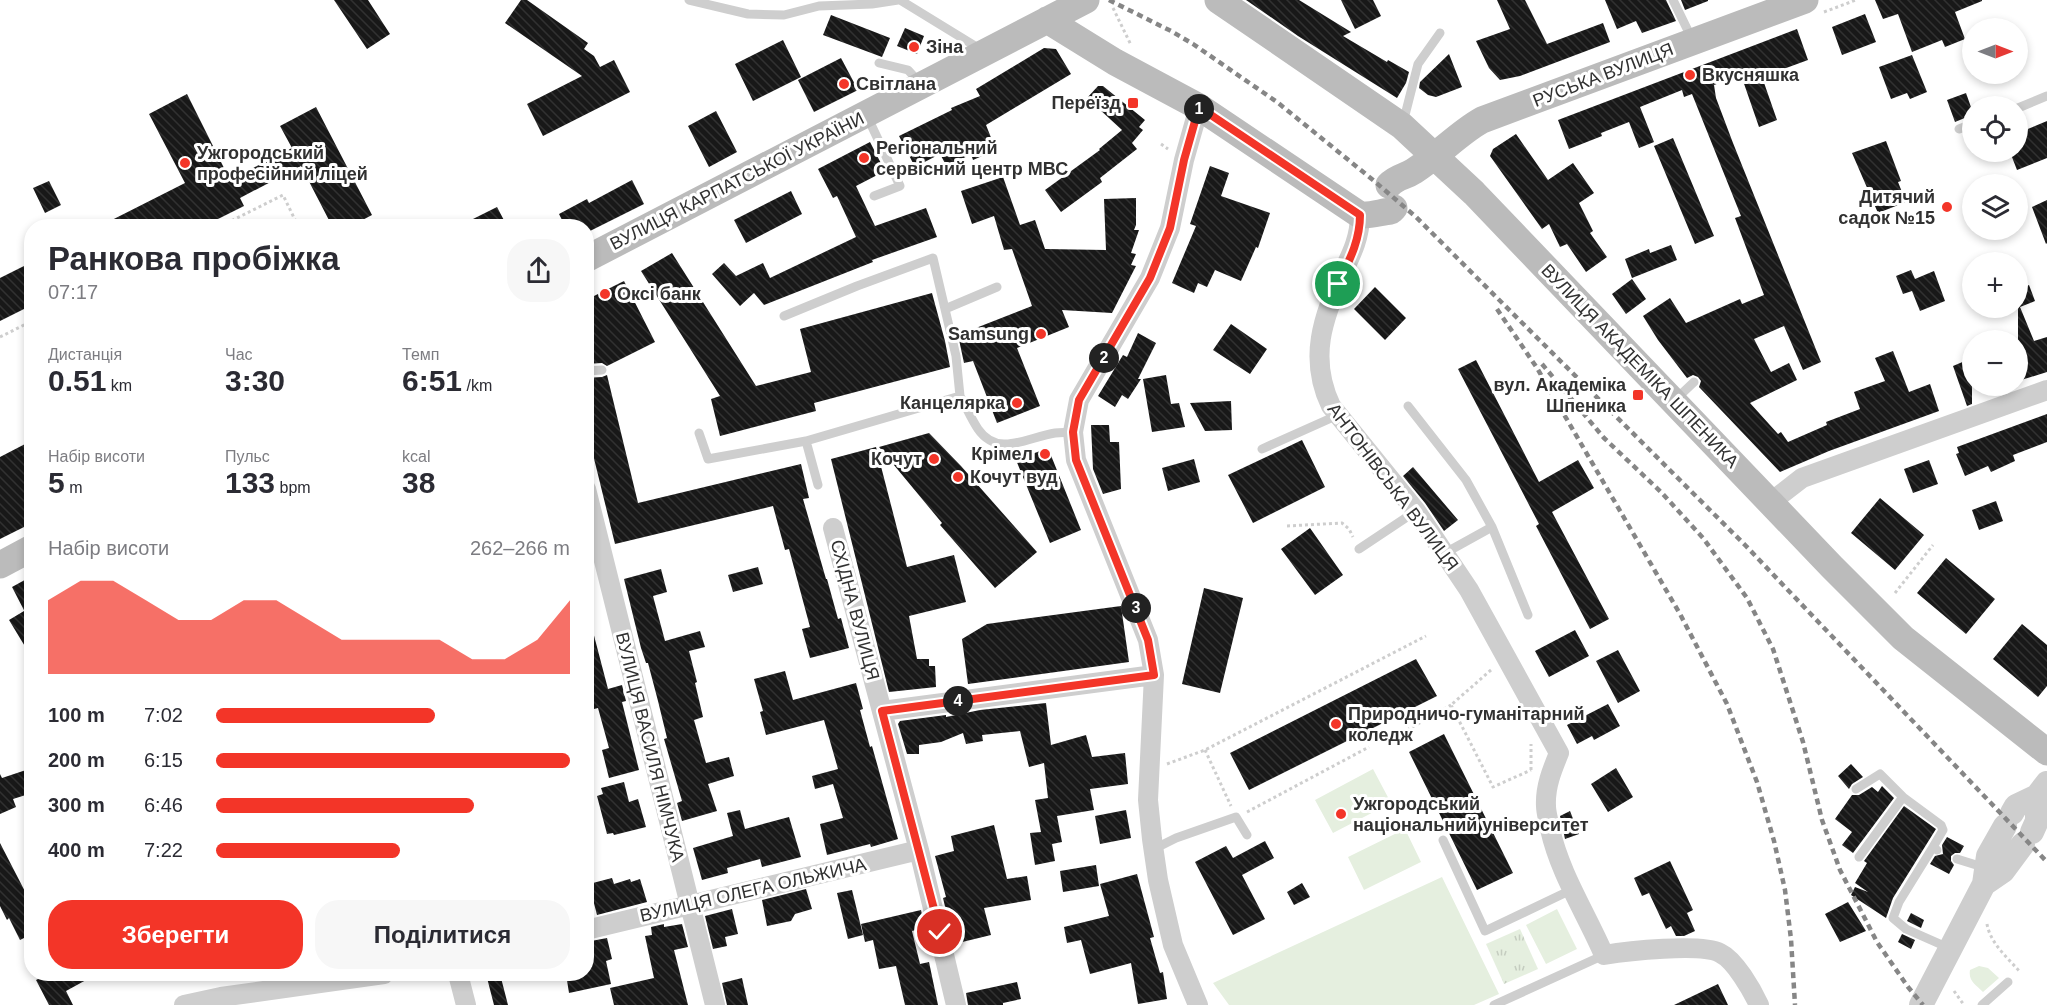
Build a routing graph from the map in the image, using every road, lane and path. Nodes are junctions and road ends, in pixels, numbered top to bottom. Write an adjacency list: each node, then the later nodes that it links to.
1 (689, 0): 2 (lane)
2 (899, 0): 11 (lane)
3 (1086, 0): 8 (main road, ВУЛИЦЯ КАРПАТСЬКОЇ УКРАЇНИ)
4 (1218, 0): 19 (main road, ВУЛИЦЯ АКАДЕМІКА ШПЕНИКА)
5 (1673, 0): 10 (lane)
6 (1805, 0): 10 (main road, РУСЬКА ВУЛИЦЯ)
7 (1113, 8): 12 (path)
8 (1047, 20): 11 (main road, ВУЛИЦЯ КАРПАТСЬКОЇ УКРАЇНИ); 17 (main road)
9 (1440, 33): 19 (lane)
10 (1693, 41): 22 (main road, РУСЬКА ВУЛИЦЯ)
11 (984, 51): 14 (main road, ВУЛИЦЯ КАРПАТСЬКОЇ УКРАЇНИ)
12 (1134, 52)
13 (879, 63): 14 (lane)
14 (922, 85): 18 (main road, ВУЛИЦЯ КАРПАТСЬКОЇ УКРАЇНИ)
15 (2047, 96): 16 (lane)
16 (2028, 104)
17 (1199, 107): 24 (main road); 41 (street)
18 (866, 114): 23 (lane); 27 (main road, ВУЛИЦЯ КАРПАТСЬКОЇ УКРАЇНИ)
19 (1402, 126): 22 (main road, ВУЛИЦЯ АКАДЕМІКА ШПЕНИКА)
20 (1962, 128): 21 (lane)
21 (1959, 129)
22 (1434, 155): 24 (main road, РУСЬКА ВУЛИЦЯ); 38 (main road, ВУЛИЦЯ АКАДЕМІКА ШПЕНИКА)
23 (874, 196)
24 (1384, 202): 40 (street, АНТОНІВСЬКА ВУЛИЦЯ)
25 (234, 219): 26 (path)
26 (295, 219)
27 (594, 255)
28 (997, 287): 29 (lane)
29 (945, 309): 30 (lane); 37 (lane)
30 (784, 316)
31 (24, 325): 32 (path)
32 (0, 337)
33 (594, 370): 34 (lane)
34 (602, 370)
35 (1694, 382): 38 (lane)
36 (2047, 390): 46 (street)
37 (960, 396): 41 (lane); 43 (lane)
38 (1674, 401): 46 (main road, ВУЛИЦЯ АКАДЕМІКА ШПЕНИКА)
39 (1408, 406): 50 (lane)
40 (1338, 415): 44 (lane); 47 (street, АНТОНІВСЬКА ВУЛИЦЯ)
41 (1073, 432): 61 (street)
42 (699, 433): 43 (lane)
43 (806, 441): 45 (lane)
44 (1262, 448)
45 (818, 485)
46 (1771, 502): 68 (main road, ВУЛИЦЯ АКАДЕМІКА ШПЕНИКА)
47 (1416, 511): 53 (lane); 55 (street, АНТОНІВСЬКА ВУЛИЦЯ)
48 (594, 521): 84 (street, ВУЛИЦЯ ВАСИЛЯ НІМЧУКА)
49 (1287, 526): 53 (path)
50 (1492, 527): 55 (lane); 58 (lane)
51 (833, 528): 63 (street, СХІДНА ВУЛИЦЯ)
52 (1934, 546): 57 (path)
53 (1359, 549)
54 (24, 552): 56 (main road)
55 (1445, 553): 83 (street, АНТОНІВСЬКА ВУЛИЦЯ)
56 (0, 565)
57 (1895, 593)
58 (1528, 615)
59 (1426, 636): 67 (path)
60 (1491, 669): 62 (path)
61 (1154, 675): 63 (street); 69 (street)
62 (1451, 705): 64 (path); 70 (path)
63 (882, 711): 79 (street, СХІДНА ВУЛИЦЯ)
64 (1407, 730)
65 (1530, 734): 70 (path)
66 (1369, 747): 75 (path)
67 (1205, 750): 69 (path); 75 (path)
68 (2047, 752)
69 (1150, 765): 78 (street)
70 (1531, 770): 71 (path)
71 (1531, 777)
72 (1856, 789): 74 (lane)
73 (2042, 789): 82 (street); 82 (street)
74 (1903, 797): 80 (lane); 87 (lane)
75 (1236, 817): 76 (lane); 78 (lane)
76 (1247, 836)
77 (1443, 840): 83 (lane)
78 (1154, 849): 98 (street)
79 (919, 850): 84 (street, ВУЛИЦЯ ОЛЕГА ОЛЬЖИЧА); 97 (street, СХІДНА ВУЛИЦЯ)
80 (1859, 857)
81 (1957, 859): 82 (lane)
82 (1985, 876): 87 (street)
83 (1571, 890): 88 (street, АНТОНІВСЬКА ВУЛИЦЯ)
84 (689, 904): 86 (street, ВУЛИЦЯ ОЛЕГА ОЛЬЖИЧА); 96 (street, ВУЛИЦЯ ВАСИЛЯ НІМЧУКА)
85 (1987, 924): 89 (path)
86 (594, 928)
87 (1951, 949): 101 (street)
88 (1604, 955): 99 (lane); 100 (street)
89 (2020, 972)
90 (334, 981): 94 (street)
91 (460, 981): 95 (street)
92 (2008, 982): 103 (lane)
93 (1954, 992): 102 (path)
94 (184, 1005)
95 (466, 1005)
96 (715, 1005)
97 (956, 1005)
98 (1198, 1005)
99 (1494, 1005)
100 (1759, 1005)
101 (1921, 1005)
102 (1964, 1005)
103 (1982, 1005)

